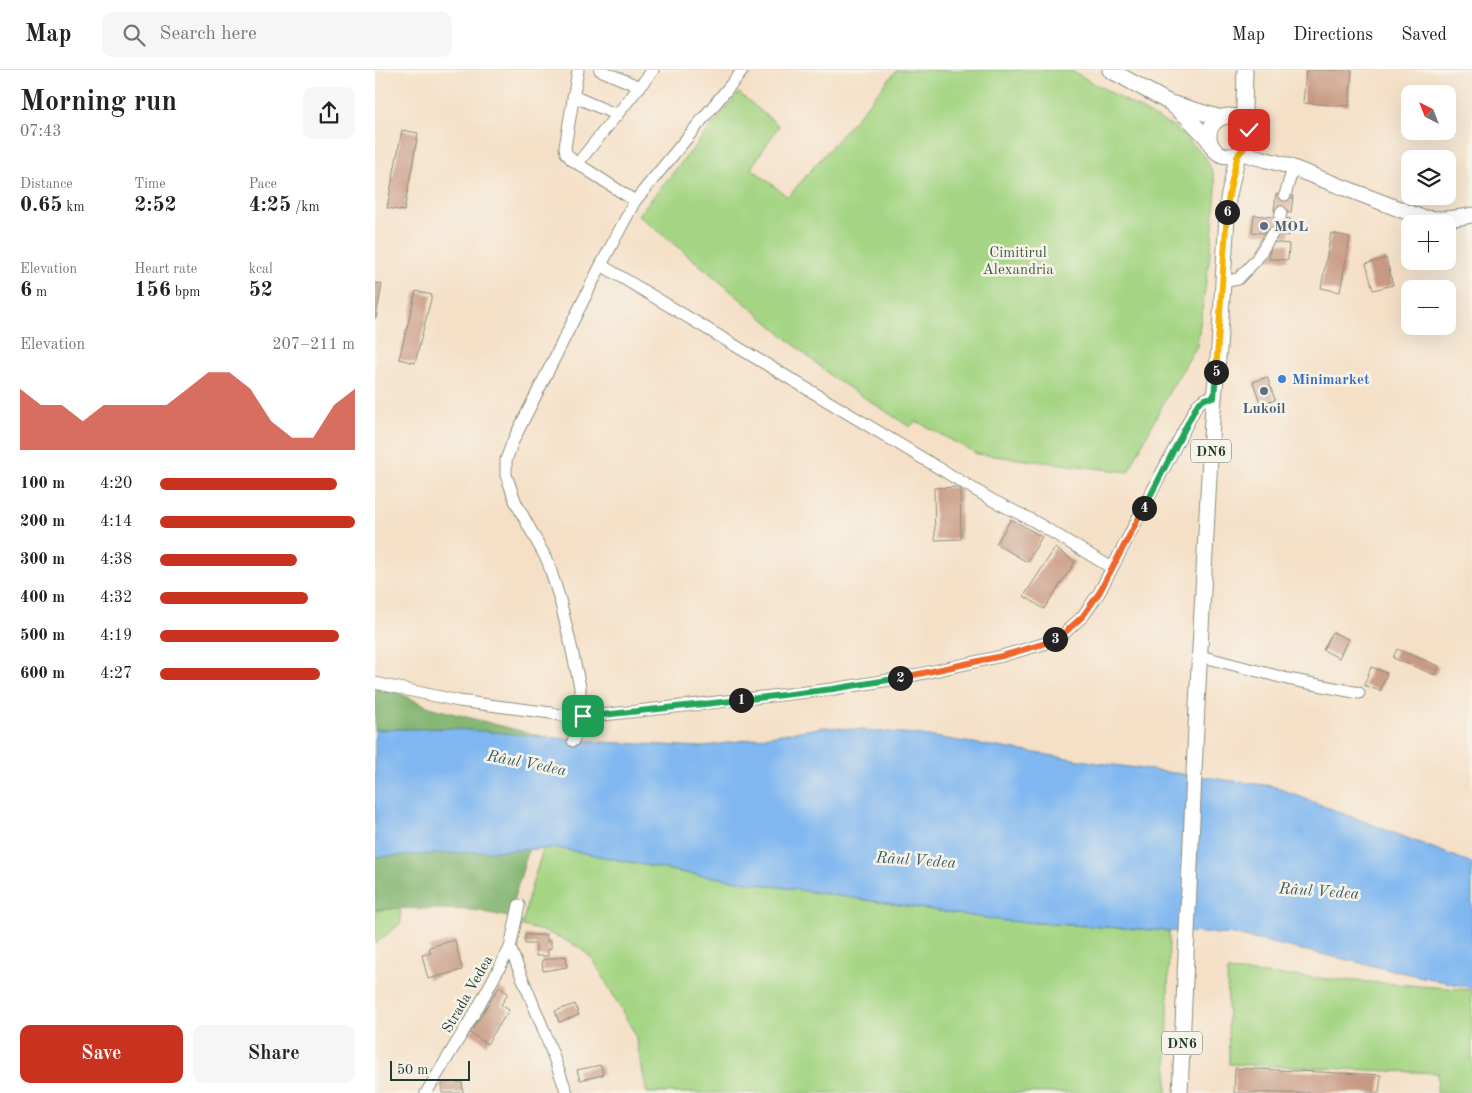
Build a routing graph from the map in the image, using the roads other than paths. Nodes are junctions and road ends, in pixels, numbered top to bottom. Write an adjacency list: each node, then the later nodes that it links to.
1 (577, 70): 8 (street)
2 (600, 70): 7 (street)
3 (653, 70): 7 (street)
4 (743, 70): 20 (street)
5 (1110, 70): 9 (main road)
6 (1244, 73): 11 (main road); 12 (main road)
7 (640, 87): 10 (street)
8 (573, 96): 10 (street); 16 (street)
9 (1170, 103): 11 (main road); 13 (main road)
10 (617, 115): 16 (street)
11 (1223, 117): 12 (main road); 13 (main road)
12 (1248, 133): 15 (main road, DN6); 17 (main road)
13 (1209, 140): 14 (main road, DN6)
14 (1219, 153): 15 (main road); 19 (main road, DN6)
15 (1240, 153): 17 (main road); 19 (main road, DN6)
16 (578, 164): 20 (street)
17 (1287, 165): 18 (street); 21 (main road)
18 (1285, 195)
19 (1228, 198): 24 (main road, DN6)
20 (635, 201): 23 (street)
21 (1472, 215)
22 (1272, 234): 24 (street)
23 (601, 265): 26 (street); 30 (street)
24 (1222, 282): 25 (main road, DN6)
25 (1214, 398): 26 (street); 27 (main road, DN6)
26 (1112, 568): 30 (street)
27 (1200, 656): 29 (street); 36 (main road, DN6)
28 (375, 683): 30 (street)
29 (1359, 693)
30 (583, 714): 31 (street)
31 (573, 741)
32 (519, 905): 33 (street, Strada Vedea)
33 (510, 948): 34 (street, Strada Vedea); 35 (street)
34 (426, 1093)
35 (567, 1093)
36 (1180, 1093)

